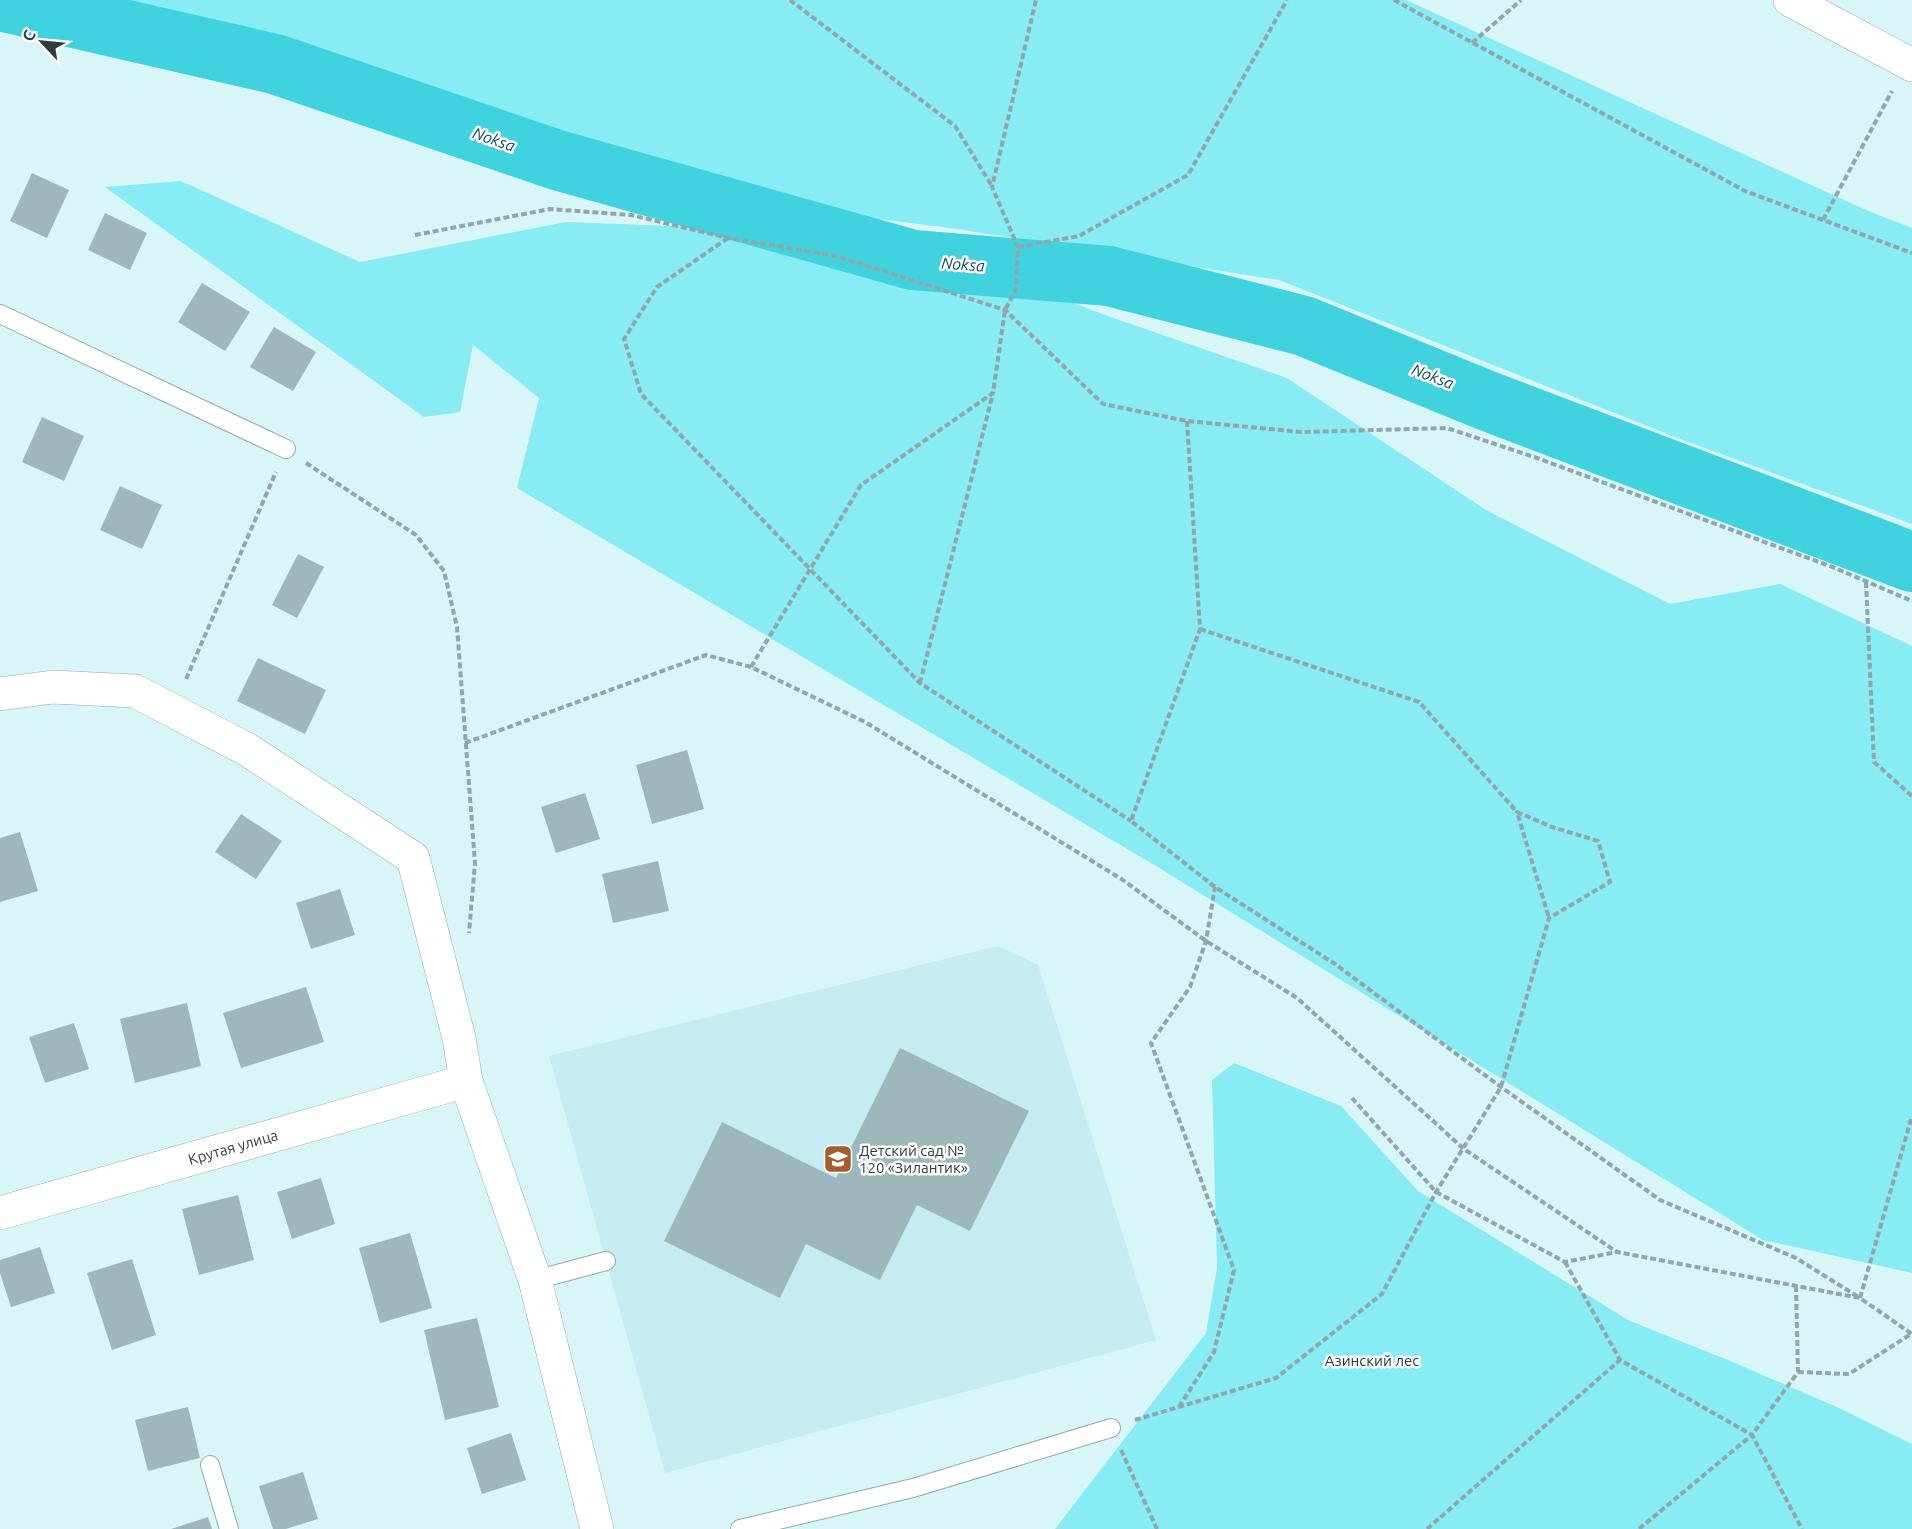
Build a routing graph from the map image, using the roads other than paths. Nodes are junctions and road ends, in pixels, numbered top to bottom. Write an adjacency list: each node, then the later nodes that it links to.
1 (1790, 0): 2 (street)
2 (1910, 60)
3 (0, 314): 4 (lane)
4 (286, 449)
5 (0, 694): 6 (street)
6 (466, 1081): 7 (street, Крутая улица); 9 (street)
7 (0, 1213)
8 (606, 1262): 9 (lane)
9 (535, 1280): 13 (street)
10 (1111, 1428): 14 (lane)
11 (210, 1465): 12 (lane)
12 (229, 1529)
13 (597, 1529)
14 (740, 1529)

